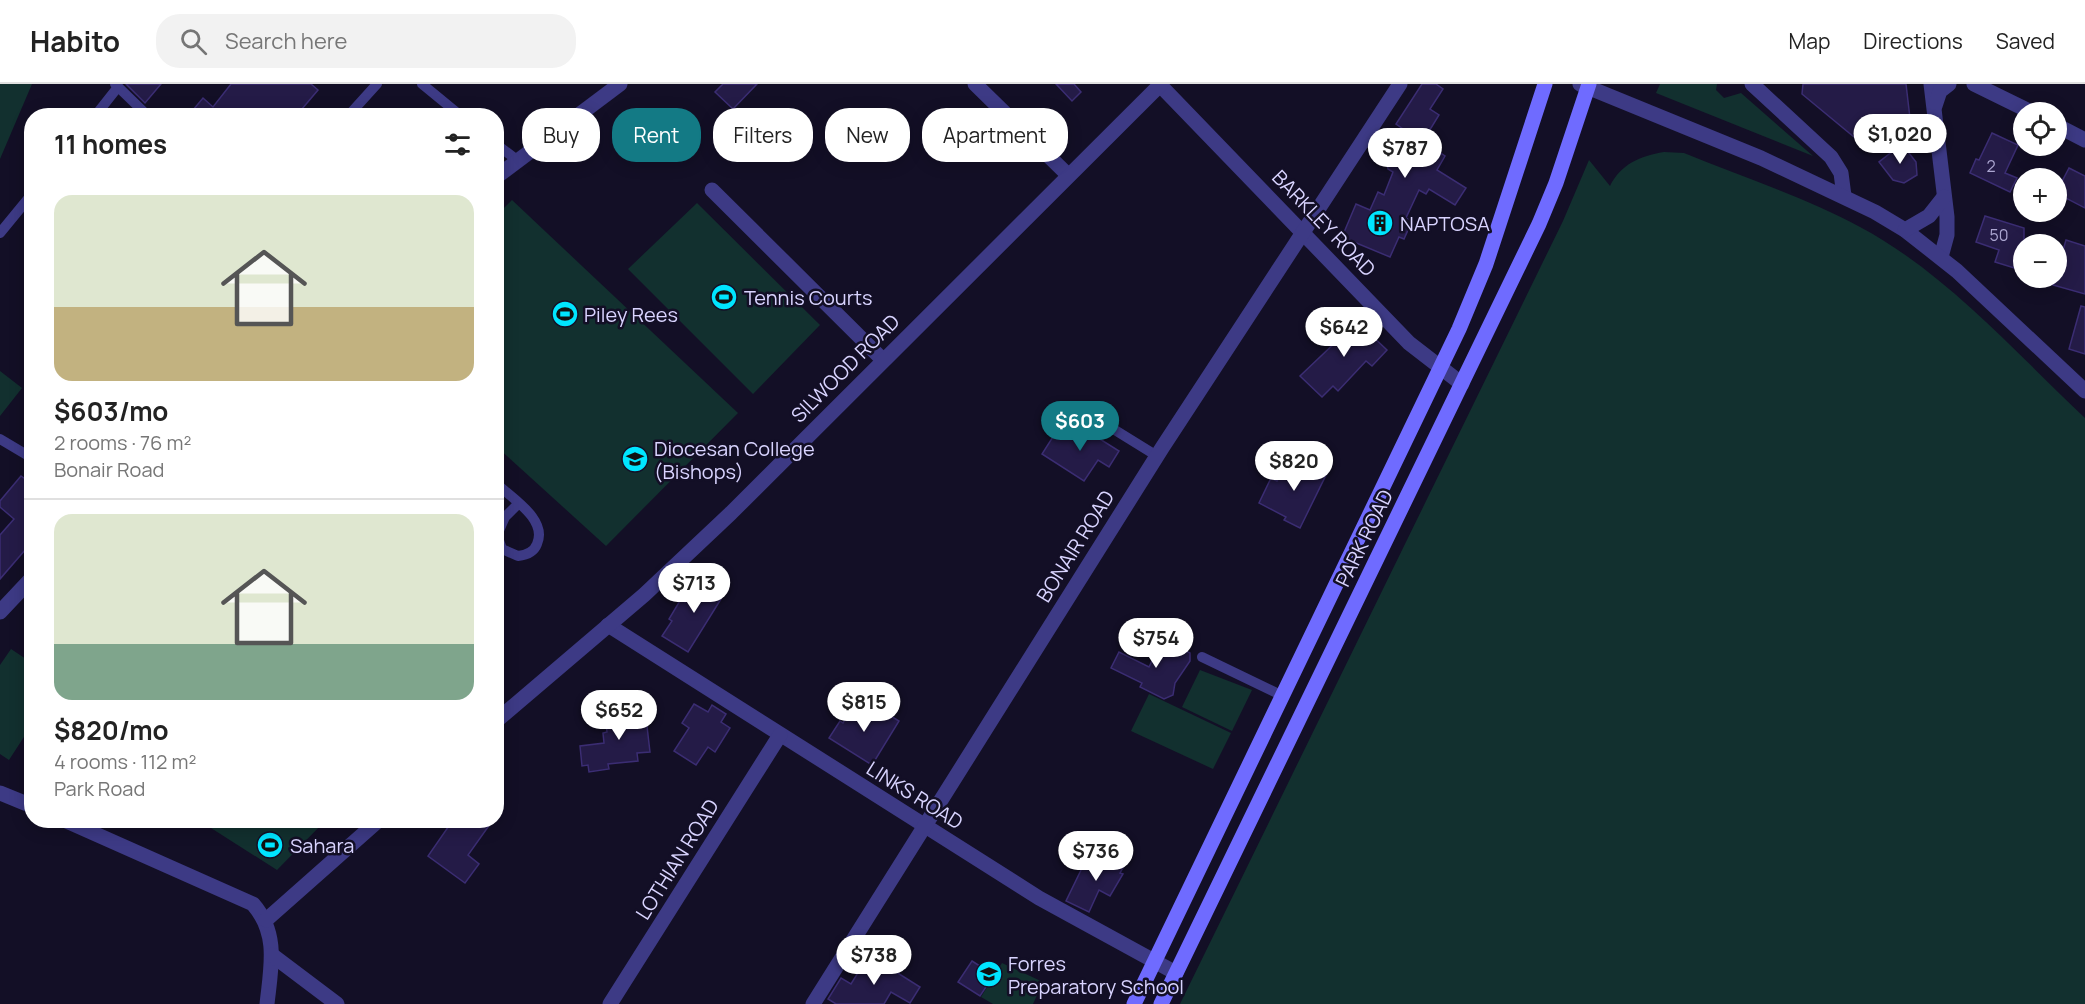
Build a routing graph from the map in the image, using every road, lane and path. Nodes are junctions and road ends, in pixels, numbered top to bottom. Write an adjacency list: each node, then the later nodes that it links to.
1 (377, 84): 17 (lane)
2 (422, 84): 18 (lane)
3 (620, 84): 23 (street)
4 (975, 84): 25 (street)
5 (1400, 84): 31 (street, BONAIR ROAD)
6 (1545, 84): 35 (main road, PARK ROAD)
7 (1752, 84): 27 (street)
8 (1931, 84): 19 (street)
9 (1949, 84): 19 (street)
10 (1974, 84): 14 (street)
11 (1161, 85): 25 (street, SILWOOD ROAD); 31 (street, BARKLEY ROAD)
12 (1586, 85): 27 (street); 36 (main road, PARK ROAD)
13 (116, 86): 15 (lane); 16 (lane)
14 (2013, 103)
15 (101, 108)
16 (139, 108)
17 (355, 108)
18 (451, 108)
19 (1935, 108): 28 (street)
20 (2067, 131): 21 (street)
21 (2085, 140)
22 (504, 150): 23 (lane)
23 (518, 160): 24 (street)
24 (504, 171)
25 (1068, 175): 34 (street, SILWOOD ROAD)
26 (712, 190): 34 (street)
27 (1844, 196): 30 (street)
28 (1944, 197): 30 (street); 33 (street)
29 (24, 204): 32 (lane)
30 (1905, 230): 33 (street)
31 (1303, 231): 35 (street, BARKLEY ROAD); 41 (street, BONAIR ROAD)
32 (0, 233)
33 (1941, 257): 37 (street)
34 (883, 360): 48 (street, SILWOOD ROAD)
35 (1441, 369): 36 (street, BARKLEY ROAD); 50 (main road, PARK ROAD)
36 (1462, 384): 61 (main road, PARK ROAD)
37 (2085, 391)
38 (1081, 409): 41 (lane)
39 (0, 439): 40 (lane)
40 (24, 453)
41 (1157, 456): 55 (street, BONAIR ROAD)
42 (504, 491): 43 (lane)
43 (518, 504): 44 (lane); 45 (lane)
44 (504, 519)
45 (504, 550)
46 (24, 586): 47 (street)
47 (0, 612)
48 (608, 625): 51 (street, SILWOOD ROAD); 52 (street, LINKS ROAD)
49 (1202, 657): 50 (lane)
50 (1283, 696): 60 (main road, PARK ROAD)
51 (504, 714)
52 (780, 735): 55 (street, LINKS ROAD); 64 (street, LOTHIAN ROAD)
53 (0, 793): 54 (street)
54 (24, 804)
55 (924, 825): 60 (street, LINKS ROAD); 65 (street, BONAIR ROAD)
56 (82, 828): 58 (street)
57 (370, 828): 58 (street)
58 (266, 920): 59 (street)
59 (272, 955): 62 (street); 63 (street)
60 (1154, 962): 61 (street, LINKS ROAD); 66 (main road, PARK ROAD)
61 (1176, 974): 67 (main road, PARK ROAD)
62 (267, 1004)
63 (337, 1004)
64 (610, 1004)
65 (813, 1004)
66 (1134, 1004)
67 (1161, 1004)

